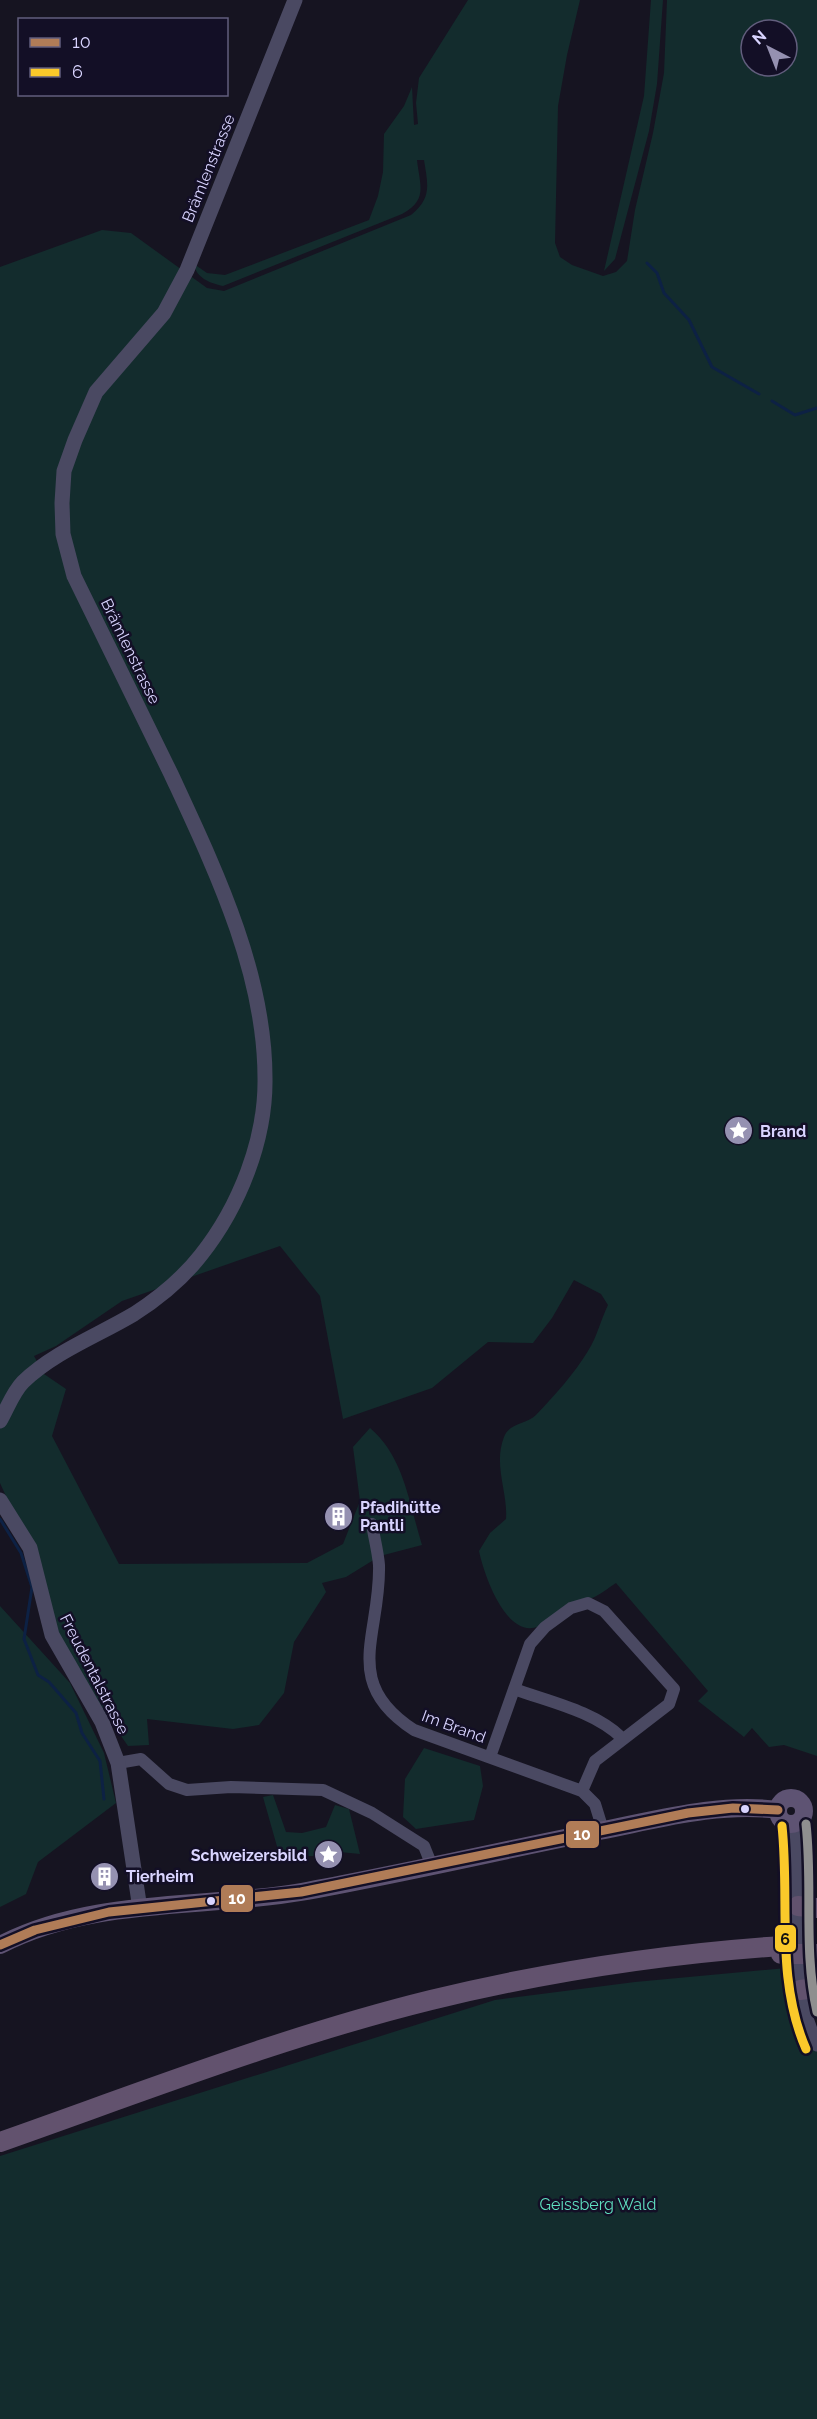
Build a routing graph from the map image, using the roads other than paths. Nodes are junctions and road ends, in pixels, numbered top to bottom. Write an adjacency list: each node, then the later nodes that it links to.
1 (295, 0): 2 (street, Brämlenstrasse)
2 (0, 1421)
3 (0, 1500): 8 (street, Freudentalstrasse)
4 (372, 1524): 7 (street, Im Brand)
5 (514, 1689): 6 (street); 6 (street); 7 (street)
6 (622, 1738): 9 (street)
7 (490, 1757): 9 (street, Im Brand)
8 (118, 1763): 14 (street); 16 (street, Freudentalstrasse)
9 (582, 1791): 13 (street)
10 (811, 1809): 11 (main road); 12 (main road)
11 (778, 1810): 12 (main road); 13 (main road)
12 (794, 1825): 15 (street)
13 (603, 1830): 14 (main road)
14 (432, 1866): 16 (main road)
15 (807, 1907): 19 (street)
16 (140, 1909): 17 (main road)
17 (0, 1945)
18 (817, 1949): 21 (highway)
19 (809, 1989): 20 (street)
20 (817, 2044)
21 (0, 2142)

